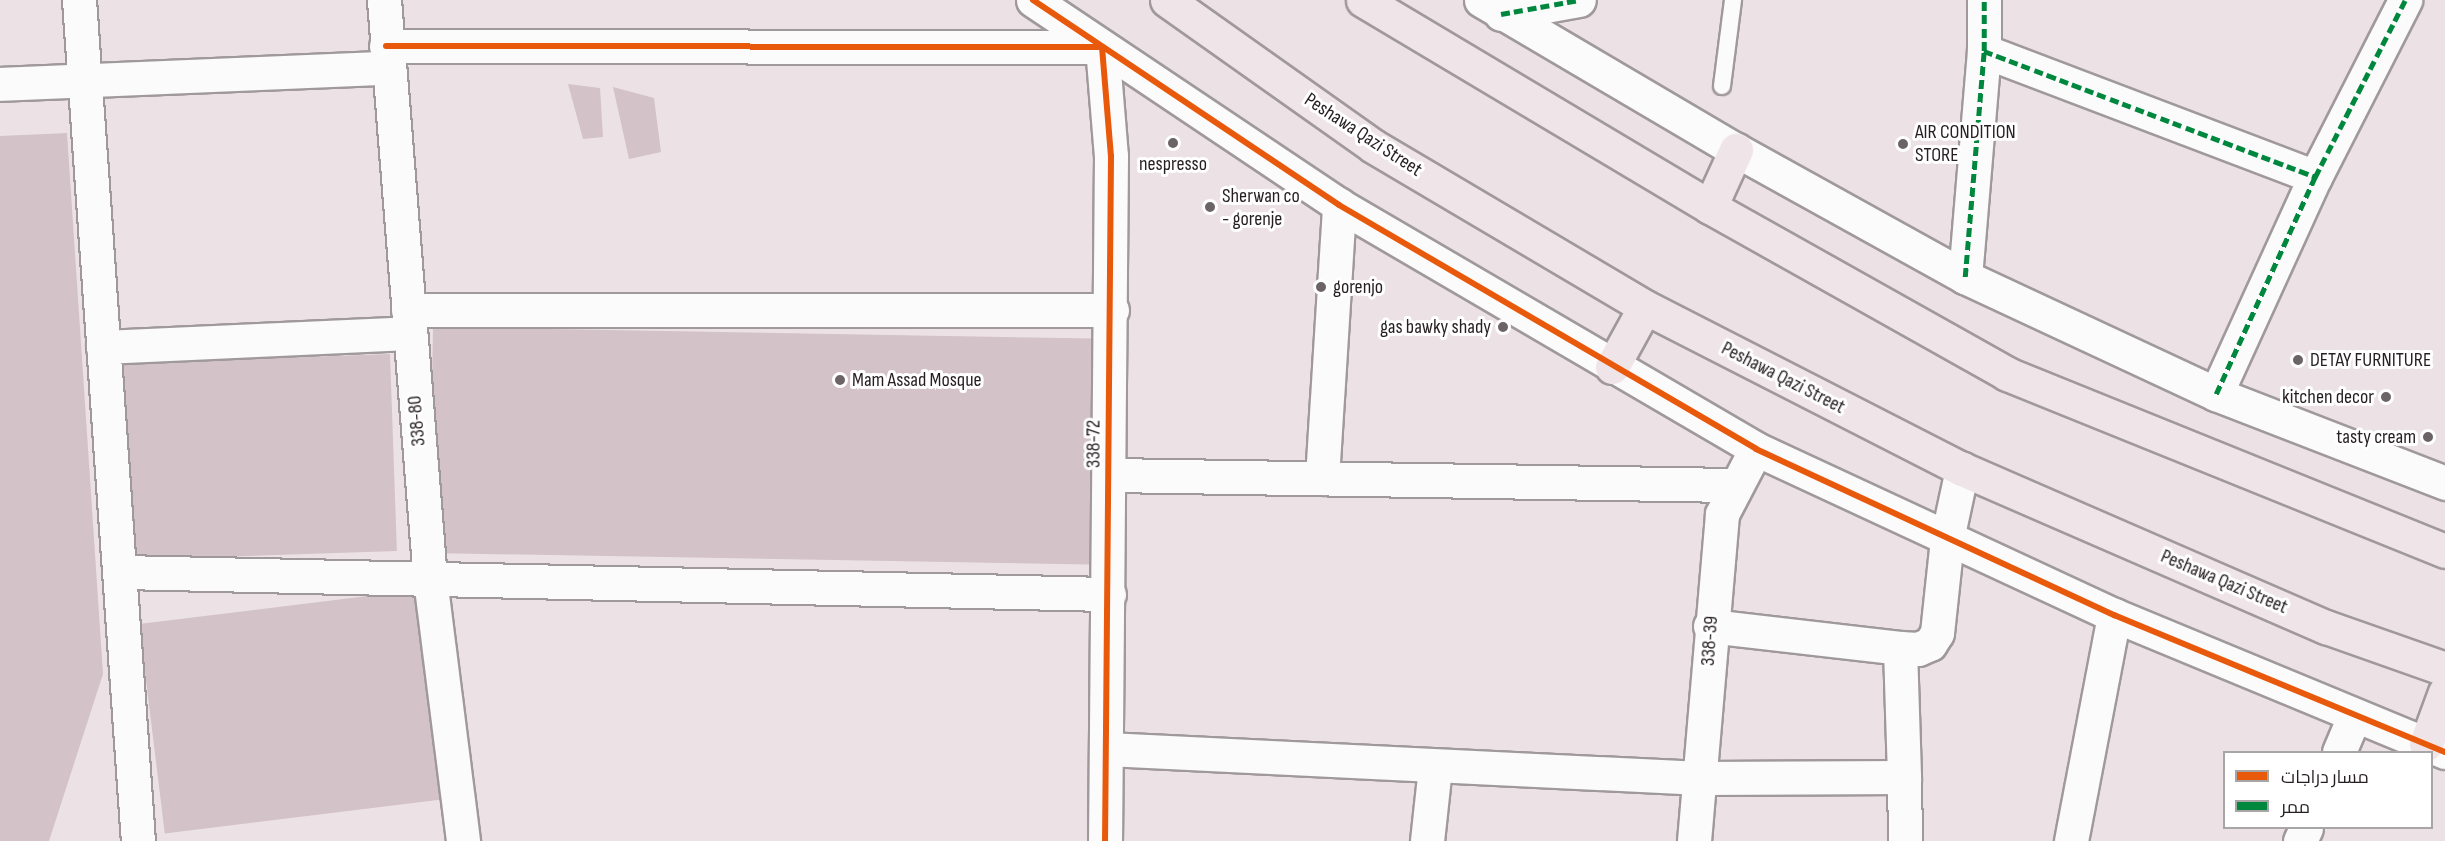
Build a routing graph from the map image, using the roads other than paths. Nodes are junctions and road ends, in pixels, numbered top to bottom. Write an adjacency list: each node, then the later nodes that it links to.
1 (79, 0): 14 (street)
2 (384, 0): 13 (street, 338-80)
3 (1033, 0): 11 (street)
4 (1167, 0): 22 (highway, Peshawa Qazi Street)
5 (1363, 0): 20 (highway)
6 (1579, 0): 10 (street)
7 (1733, 0): 16 (lane)
8 (1984, 0): 12 (street)
9 (2405, 0): 18 (street)
10 (1491, 7): 17 (street)
11 (1102, 47): 13 (street); 19 (street); 23 (street, 338-72)
12 (1984, 51): 18 (street); 21 (street)
13 (387, 57): 14 (street); 24 (street, 338-80)
14 (86, 80): 15 (street); 25 (street)
15 (0, 84)
16 (1722, 86)
17 (1736, 150): 20 (highway); 21 (street)
18 (2315, 177): 27 (street)
19 (1339, 205): 26 (street); 31 (street)
20 (1710, 207): 35 (highway)
21 (1965, 277): 27 (street)
22 (1645, 307): 26 (highway); 29 (highway, Peshawa Qazi Street)
23 (1112, 309): 24 (street); 30 (street, 338-72)
24 (409, 322): 25 (street); 37 (street, 338-80)
25 (103, 347): 36 (street)
26 (1612, 367): 28 (street)
27 (2216, 394): 32 (street)
28 (1756, 449): 33 (street, 338-39); 34 (street)
29 (1962, 470): 34 (street); 42 (highway, Peshawa Qazi Street)
30 (1110, 475): 31 (street); 38 (street, 338-72)
31 (1322, 478): 33 (street)
32 (2445, 483)
33 (1736, 485): 40 (street, 338-39)
34 (1947, 539): 39 (street); 41 (street)
35 (2445, 551)
36 (122, 572): 37 (street); 51 (street)
37 (430, 579): 38 (street); 52 (street, 338-80)
38 (1109, 594): 46 (street, 338-72)
39 (2114, 615): 44 (street); 57 (street)
40 (1710, 626): 41 (street); 50 (street, 338-39)
41 (1900, 648): 49 (street)
42 (2445, 669)
43 (2445, 692): 45 (highway)
44 (2354, 717): 45 (street); 47 (street)
45 (2436, 748)
46 (1107, 749): 48 (street); 53 (street, 338-72)
47 (2340, 751)
48 (1434, 767): 50 (street); 54 (street)
49 (1904, 777): 50 (street); 56 (street)
50 (1701, 778): 55 (street, 338-39)
51 (138, 841)
52 (463, 841)
53 (1105, 841)
54 (1427, 841)
55 (1694, 841)
56 (1905, 841)
57 (2071, 841)

